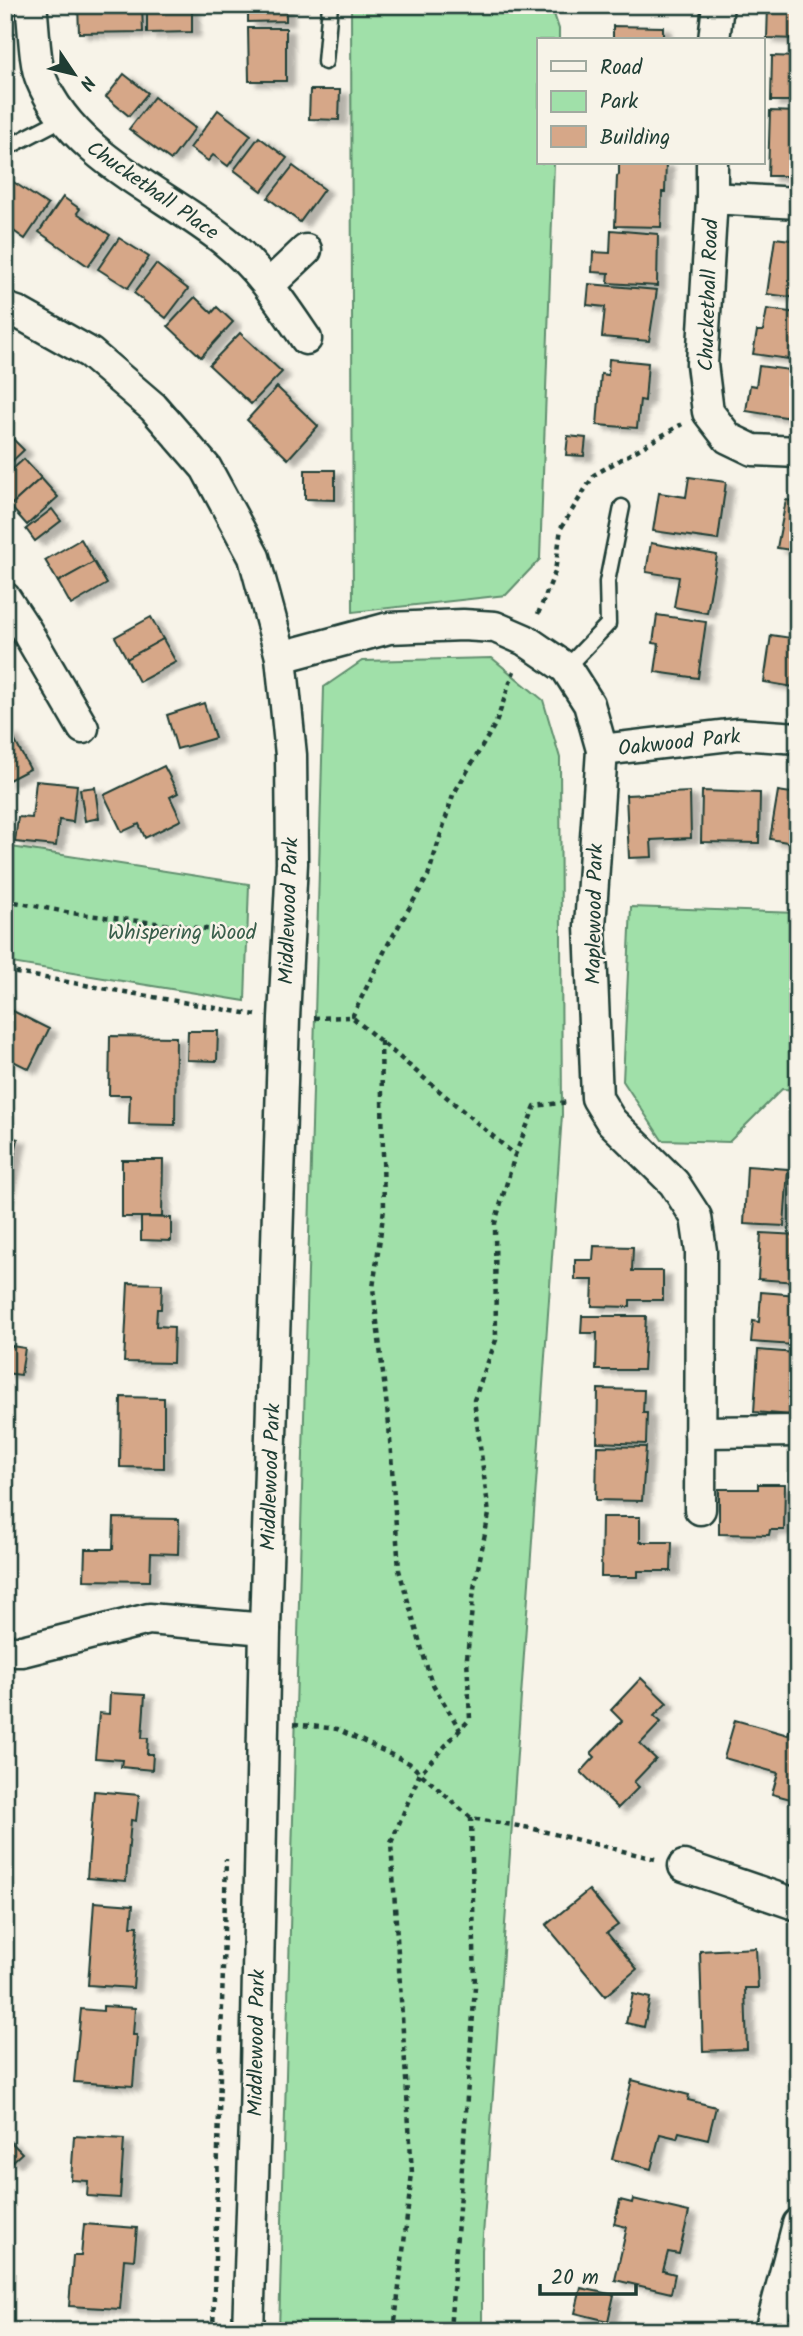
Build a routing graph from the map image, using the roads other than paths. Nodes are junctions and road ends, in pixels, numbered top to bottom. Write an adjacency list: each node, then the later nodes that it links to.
1 (32, 5): 6 (street, Chuckethall Place)
2 (330, 5): 5 (lane)
3 (718, 5): 4 (street)
4 (714, 38)
5 (325, 62)
6 (62, 118): 7 (lane); 12 (street, Chuckethall Place)
7 (5, 146)
8 (712, 164): 9 (street, Chuckethall Road)
9 (712, 198): 10 (street, Chuckethall Road); 15 (street, Chuckethall Road)
10 (798, 203)
11 (306, 250): 12 (street)
12 (269, 285): 14 (street, Chuckethall Place)
13 (5, 308): 18 (street, Middlewood Park)
14 (306, 339)
15 (798, 452)
16 (622, 507): 19 (lane)
17 (5, 598): 20 (street)
18 (281, 657): 19 (street, Maplewood Park); 26 (street, Middlewood Park)
19 (566, 668): 22 (street, Maplewood Park)
20 (83, 728)
21 (798, 738): 22 (street, Oakwood Park)
22 (602, 750): 24 (street, Maplewood Park)
23 (798, 1431): 24 (street)
24 (701, 1432): 25 (street)
25 (700, 1509)
26 (265, 1629): 27 (street); 31 (street, Middlewood Park)
27 (5, 1651)
28 (684, 1866): 29 (street)
29 (798, 1905)
30 (798, 2224): 32 (street)
31 (248, 2331)
32 (770, 2331)

